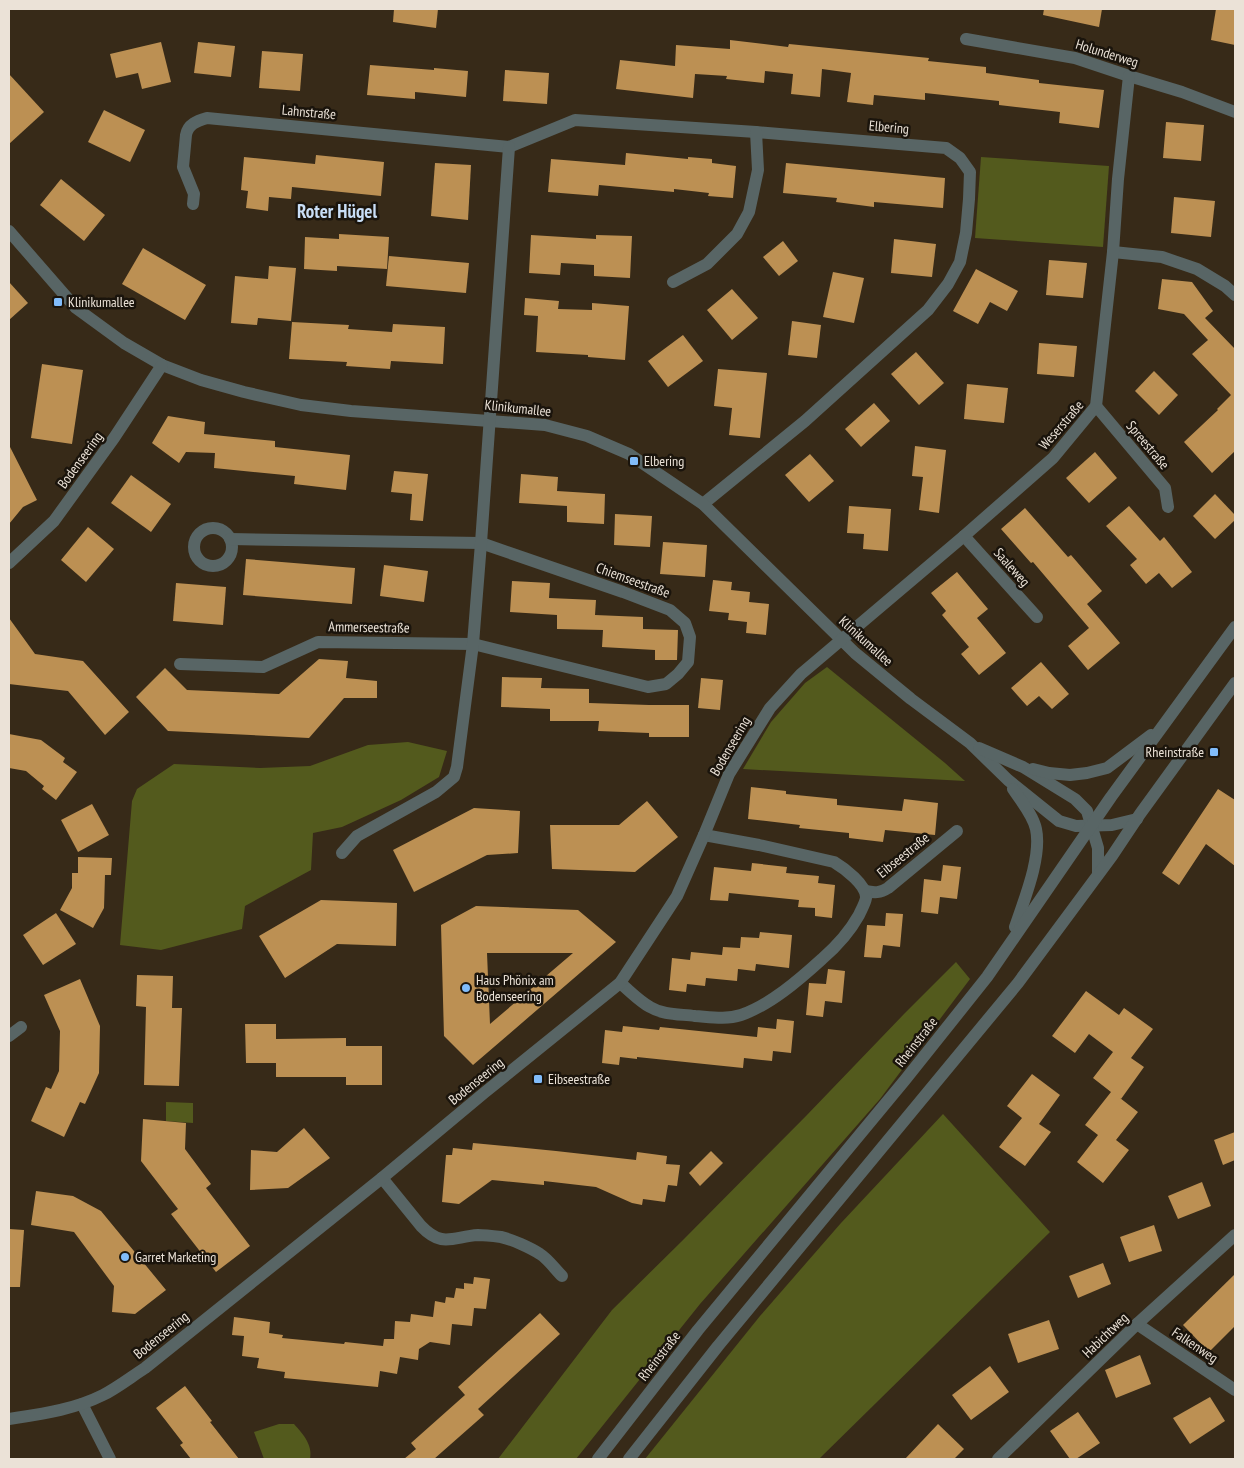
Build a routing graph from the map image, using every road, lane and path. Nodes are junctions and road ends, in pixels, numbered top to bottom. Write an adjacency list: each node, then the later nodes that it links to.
1 (966, 39): 2 (street, Holunderweg)
2 (1129, 76): 3 (street, Holunderweg); 8 (street, Weserstraße)
3 (1235, 112)
4 (756, 132): 5 (street, Elbering); 9 (street); 14 (street, Elbering)
5 (509, 147): 6 (street, Lahnstraße); 13 (street)
6 (193, 204)
7 (9, 231): 11 (street, Klinikumallee)
8 (1114, 252): 10 (street); 12 (street, Weserstraße)
9 (673, 282)
10 (1235, 295)
11 (162, 365): 13 (street, Klinikumallee); 19 (street, Bodenseering)
12 (1096, 406): 15 (street, Spreestraße); 16 (street, Weserstraße)
13 (490, 420): 14 (street, Klinikumallee); 18 (street)
14 (703, 504): 22 (street, Klinikumallee)
15 (1168, 507)
16 (964, 536): 20 (street, Saaleweg); 22 (street, Weserstraße)
17 (230, 539): 18 (street)
18 (481, 543): 23 (street); 23 (street, Chiemseestraße)
19 (9, 563)
20 (1037, 617)
21 (1235, 627): 26 (street, Rheinstraße)
22 (841, 640): 27 (street, Klinikumallee); 33 (street, Bodenseering)
23 (473, 644): 24 (street, Ammerseestraße); 34 (street)
24 (180, 664)
25 (1235, 683): 30 (street)
26 (1161, 728): 28 (street, Klinikumallee); 31 (street, Rheinstraße)
27 (970, 744): 28 (street, Klinikumallee); 29 (street, Klinikumallee)
28 (1023, 767): 31 (street, Klinikumallee)
29 (1008, 780): 31 (street, Klinikumallee); 37 (street, Klinikumallee)
30 (1136, 819): 31 (street, Klinikumallee); 35 (street)
31 (1092, 825): 35 (street, Klinikumallee); 37 (street, Rheinstraße)
32 (957, 832): 36 (street, Eibseestraße)
33 (704, 835): 36 (street, Eibseestraße); 38 (street, Bodenseering)
34 (342, 853)
35 (1098, 874): 50 (street)
36 (865, 891): 38 (street)
37 (1010, 942): 49 (street, Rheinstraße)
38 (620, 983): 41 (street, Bodenseering)
39 (21, 1027): 40 (street)
40 (9, 1036)
41 (382, 1178): 43 (street); 46 (street, Bodenseering)
42 (1235, 1235): 44 (street, Habichtweg)
43 (562, 1276)
44 (1137, 1324): 45 (street, Falkenweg); 51 (street, Habichtweg)
45 (1235, 1390)
46 (82, 1404): 47 (street, Bodenseering); 48 (street)
47 (9, 1419)
48 (110, 1459)
49 (598, 1459)
50 (629, 1459)
51 (998, 1459)

